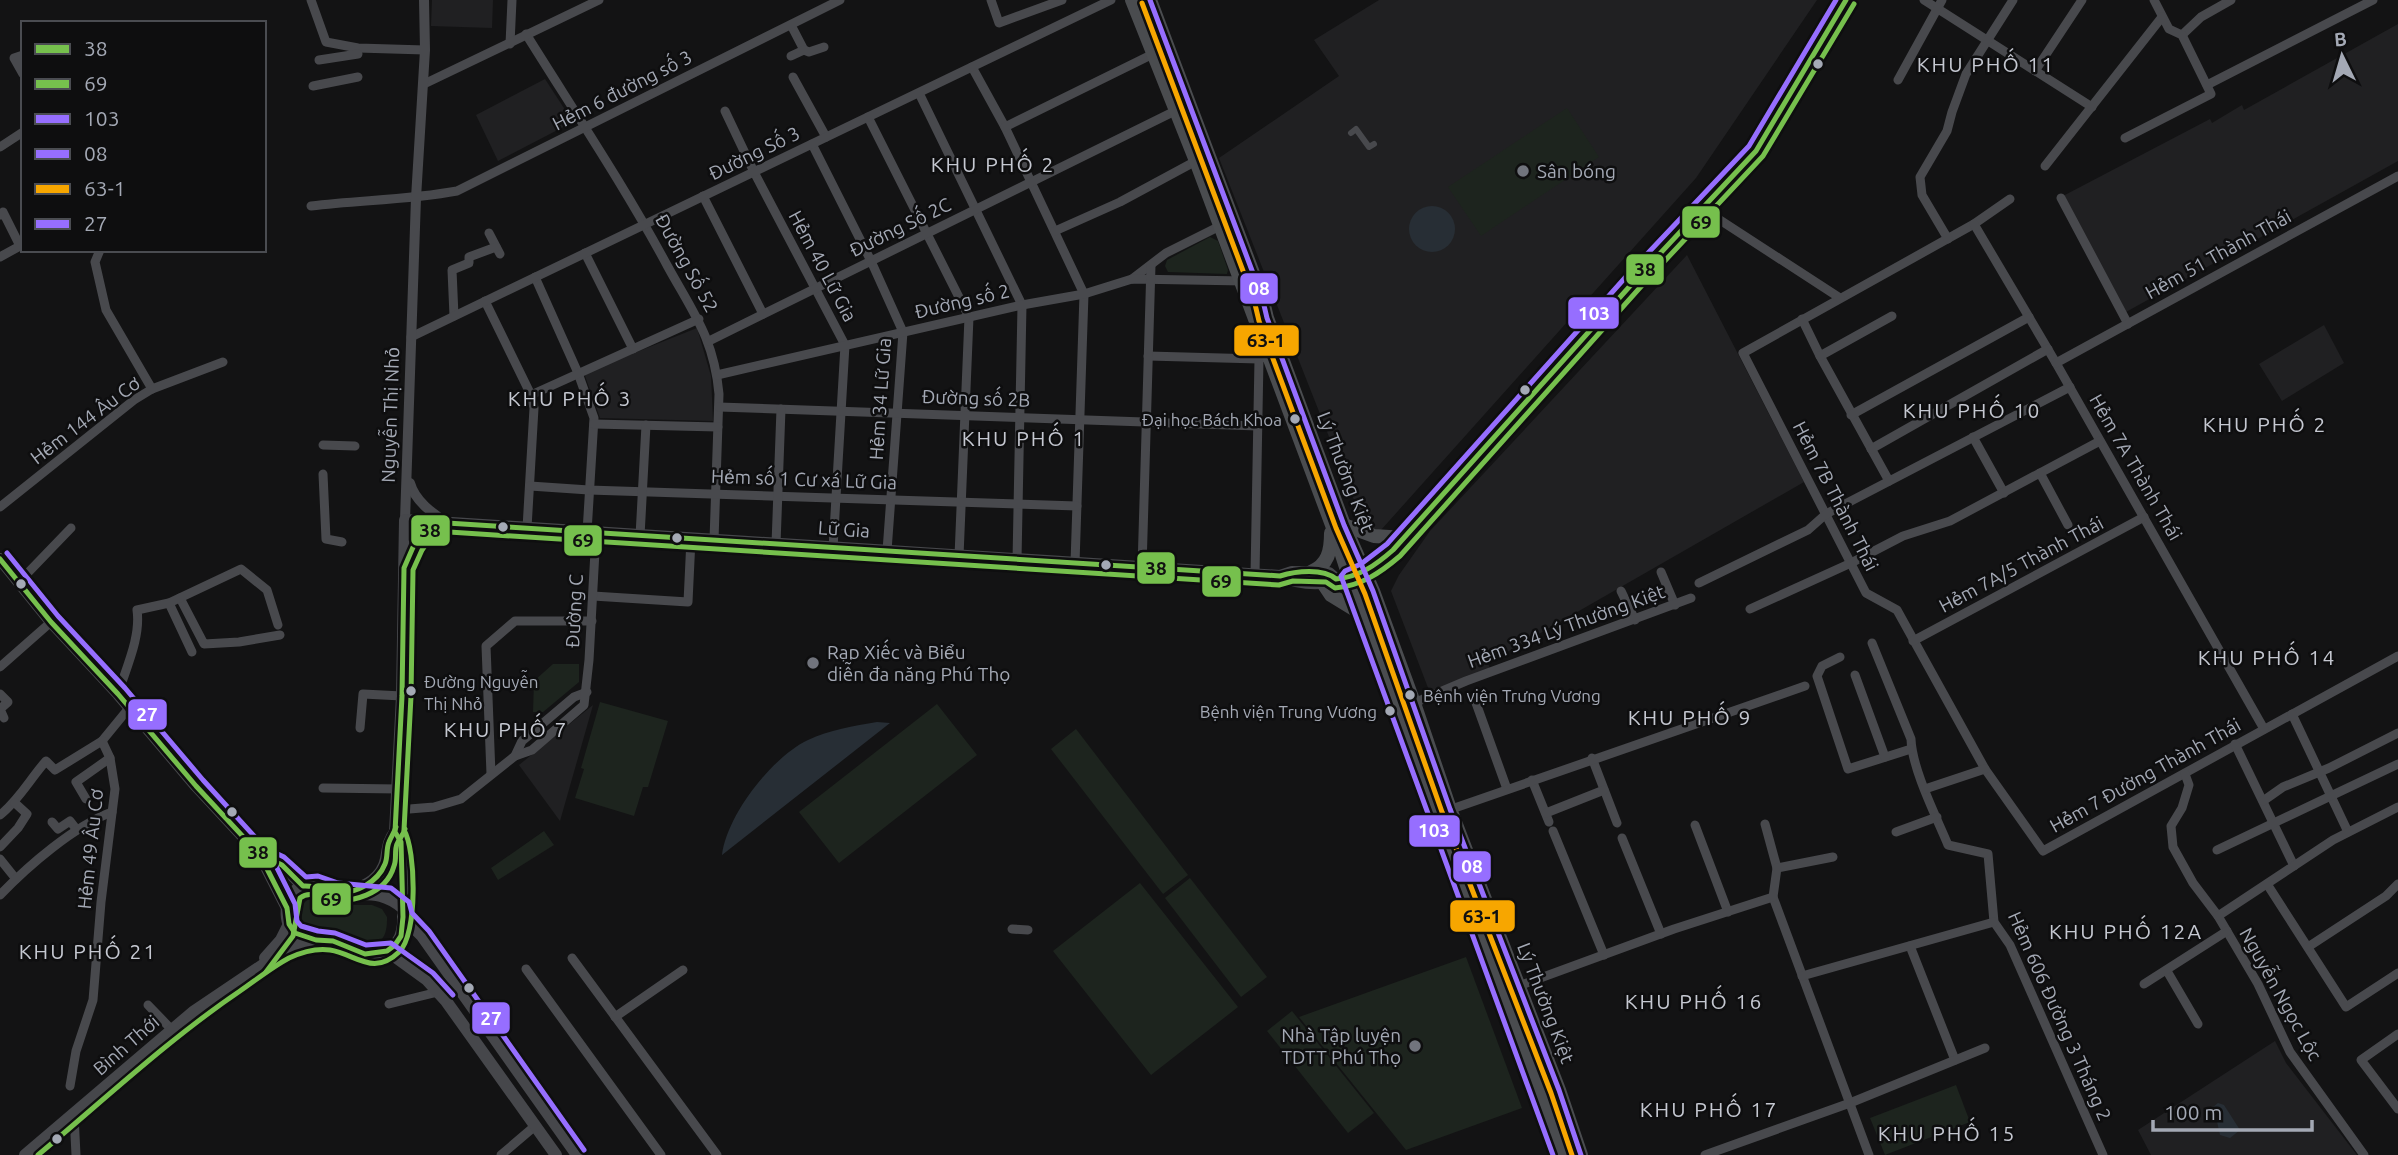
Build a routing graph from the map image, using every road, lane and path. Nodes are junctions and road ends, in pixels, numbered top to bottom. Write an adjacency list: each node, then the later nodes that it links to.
1 (311, 0): 26 (street)
2 (424, 0): 26 (street, Nguyễn Thị Nhỏ)
3 (512, 0): 24 (street)
4 (599, 0): 21 (street)
5 (840, 0): 20 (street, Hẻm 6 đường số 3)
6 (991, 0): 7 (street)
7 (1062, 0)
8 (1111, 0): 33 (street, Đường Số 3)
9 (1132, 0): 29 (main road, Lý Thường Kiệt)
10 (1150, 0): 69 (main road, Lý Thường Kiệt)
11 (1846, 0): 67 (main road)
12 (1924, 0): 18 (street)
13 (2013, 0): 23 (street)
14 (2082, 0): 35 (street)
15 (2154, 0): 19 (street)
16 (2231, 0): 22 (street)
17 (2374, 0): 41 (street)
18 (1940, 4): 23 (street); 38 (street)
19 (2162, 17): 22 (street); 43 (street)
20 (791, 25): 27 (street); 48 (street, Hẻm 6 đường số 3)
21 (526, 34): 24 (street); 48 (street, Đường Số 52)
22 (2182, 35): 41 (street)
23 (1987, 40): 35 (street); 75 (street)
24 (510, 44): 39 (street)
25 (824, 47): 27 (street)
26 (425, 50): 39 (street, Nguyễn Thị Nhỏ)
27 (804, 50): 31 (street)
28 (358, 54): 32 (street)
29 (1153, 54): 45 (main road, Lý Thường Kiệt); 47 (street)
30 (21, 56): 34 (street)
31 (792, 56)
32 (319, 60)
33 (972, 67): 42 (street, Đường Số 3); 47 (street)
34 (21, 70)
35 (2035, 71): 43 (street)
36 (358, 77): 40 (street)
37 (793, 77): 51 (street)
38 (1898, 80)
39 (424, 84): 62 (street, Nguyễn Thị Nhỏ)
40 (313, 86)
41 (2209, 90): 52 (street)
42 (919, 93): 46 (street, Đường Số 3); 66 (street)
43 (2092, 107): 57 (street)
44 (725, 111): 58 (street, Hẻm 40 Lữ Gia)
45 (1175, 111): 56 (main road, Lý Thường Kiệt); 60 (street, Đường Số 2C)
46 (868, 117): 51 (street, Đường Số 3); 74 (street)
47 (1005, 127): 60 (street)
48 (584, 128): 62 (street, Hẻm 6 đường số 3); 70 (street, Đường Số 52)
49 (21, 133): 55 (street)
50 (1350, 133): 54 (street)
51 (826, 137): 53 (street, Đường Số 3)
52 (2125, 138)
53 (812, 144): 58 (street, Đường Số 3); 79 (street, Hẻm 34 Lữ Gia)
54 (1374, 144)
55 (0, 147)
56 (1196, 161): 69 (main road, Lý Thường Kiệt); 72 (street)
57 (2045, 166)
58 (754, 172): 61 (street, Đường Số 3); 86 (street, Hẻm 40 Lữ Gia)
59 (2398, 176): 98 (street, Hẻm 51 Thành Thái)
60 (1031, 181): 66 (street, Đường Số 2C); 72 (street)
61 (703, 196): 70 (street, Đường Số 3); 91 (street)
62 (416, 198): 65 (street, Hẻm 6 đường số 3); 100 (street, Nguyễn Thị Nhỏ)
63 (2061, 198): 98 (street)
64 (2011, 199): 71 (street)
65 (311, 206)
66 (975, 209): 74 (street, Đường Số 2C); 90 (street)
67 (1703, 209): 88 (street); 160 (main road)
68 (0, 215): 78 (street)
69 (1227, 223): 80 (street); 84 (main road, Lý Thường Kiệt); 85 (main road, Lý Thường Kiệt)
70 (646, 224): 77 (street, Đường Số 3); 96 (street, Đường Số 52)
71 (1974, 224): 75 (street); 95 (street, Hẻm 7A Thành Thái)
72 (1055, 231): 87 (street)
73 (489, 233): 92 (street)
74 (928, 233): 79 (street, Đường Số 2C); 93 (street)
75 (1948, 239): 88 (street)
76 (99, 252): 113 (street)
77 (585, 253): 81 (street, Đường Số 3); 103 (street)
78 (0, 257)
79 (871, 261): 86 (street, Đường Số 2C); 99 (street, Hẻm 34 Lữ Gia)
80 (1151, 265): 82 (street); 83 (street)
81 (536, 277): 89 (street, Đường Số 3); 110 (street, Đường C)
82 (1132, 279): 83 (street); 87 (street, Đường số 2)
83 (1150, 280): 84 (street); 105 (street)
84 (1241, 281): 85 (street); 107 (main road, Lý Thường Kiệt)
85 (1256, 281): 155 (main road, Lý Thường Kiệt)
86 (816, 288): 91 (street, Đường Số 2C); 102 (street, Hẻm 40 Lữ Gia)
87 (1084, 293): 90 (street, Đường số 2); 122 (street)
88 (1840, 299): 97 (street)
89 (485, 301): 92 (street, Đường Số 3); 114 (street)
90 (1023, 304): 93 (street, Đường số 2); 121 (street)
91 (763, 314): 101 (street, Đường Số 2C)
92 (454, 316): 100 (street, Đường Số 3)
93 (969, 317): 99 (street, Đường số 2); 119 (street)
94 (1892, 317): 106 (street)
95 (2029, 317): 104 (street, Hẻm 7A Thành Thái); 120 (street)
96 (699, 319): 101 (street, Đường Số 52); 103 (street)
97 (1802, 319): 106 (street); 149 (street, Hẻm 7B Thành Thái)
98 (2128, 324): 109 (street, Hẻm 51 Thành Thái)
99 (903, 332): 102 (street, Đường số 2); 118 (street, Hẻm 34 Lữ Gia)
100 (411, 337): 133 (street, Nguyễn Thị Nhỏ)
101 (709, 341): 111 (street, Đường Số 52)
102 (845, 345): 111 (street, Đường số 2); 117 (street, Hẻm 40 Lữ Gia)
103 (633, 349): 110 (street)
104 (2048, 349): 109 (street, Hẻm 7A Thành Thái); 132 (street)
105 (1148, 356): 107 (street); 123 (street)
106 (1819, 356): 120 (street)
107 (1263, 357): 126 (street); 151 (main road, Lý Thường Kiệt)
108 (223, 362): 113 (street, Hẻm 144 Âu Cơ)
109 (2056, 363): 112 (street, Hẻm 7A Thành Thái)
110 (578, 373): 114 (street); 124 (street, Đường C)
111 (717, 375): 115 (street, Đường Số 52)
112 (2070, 387): 128 (street); 129 (street, Hẻm 7A Thành Thái)
113 (155, 388): 148 (street, Hẻm 144 Âu Cơ)
114 (531, 395): 137 (street)
115 (719, 407): 116 (street, Đường số 2B); 127 (street, Đường Số 52)
116 (781, 409): 117 (street, Đường số 2B); 142 (street)
117 (841, 411): 118 (street, Đường số 2B); 143 (street, Hẻm 40 Lữ Gia)
118 (897, 413): 119 (street, Đường số 2B); 144 (street, Hẻm 34 Lữ Gia)
119 (965, 415): 121 (street, Đường số 2B); 145 (street)
120 (1851, 415): 132 (street)
121 (1020, 416): 122 (street, Đường số 2B); 146 (street)
122 (1079, 418): 123 (street, Đường số 2B); 147 (street)
123 (1147, 423): 126 (street, Đường số 2B); 173 (street)
124 (593, 424): 125 (street); 138 (street, Đường C)
125 (646, 425): 127 (street); 139 (street)
126 (1258, 426): 177 (street)
127 (719, 428): 141 (street, Đường Số 52)
128 (1973, 437): 136 (street); 140 (street)
129 (2100, 441): 134 (street); 150 (street, Hẻm 7A Thành Thái)
130 (323, 445): 131 (street)
131 (355, 446)
132 (1871, 449): 136 (street)
133 (407, 473): 152 (street, Nguyễn Thị Nhỏ); 153 (street)
134 (2040, 473): 140 (street); 154 (street)
135 (323, 474): 163 (street)
136 (1889, 481): 149 (street)
137 (530, 486): 138 (street, Hẻm số 1 Cư xá Lữ Gia); 157 (street)
138 (589, 490): 139 (street, Hẻm số 1 Cư xá Lữ Gia); 158 (street, Đường C)
139 (643, 491): 141 (street, Hẻm số 1 Cư xá Lữ Gia); 159 (street)
140 (2004, 493): 170 (street)
141 (716, 494): 142 (street, Hẻm số 1 Cư xá Lữ Gia); 162 (street, Đường Số 52)
142 (778, 496): 143 (street, Hẻm số 1 Cư xá Lữ Gia); 164 (street)
143 (836, 498): 144 (street, Hẻm số 1 Cư xá Lữ Gia); 165 (street, Hẻm 40 Lữ Gia)
144 (890, 500): 145 (street, Hẻm số 1 Cư xá Lữ Gia); 166 (street, Hẻm 34 Lữ Gia)
145 (962, 502): 146 (street, Hẻm số 1 Cư xá Lữ Gia); 167 (street)
146 (1018, 503): 147 (street, Hẻm số 1 Cư xá Lữ Gia); 168 (street)
147 (1077, 506): 169 (street)
148 (0, 507)
149 (1826, 514): 170 (street, Hẻm 7B Thành Thái); 181 (street)
150 (2144, 517): 195 (street, Hẻm 7A/5 Thành Thái); 212 (street, Hẻm 7A Thành Thái)
151 (1330, 518): 174 (main road); 179 (main road, Lý Thường Kiệt)
152 (405, 520): 153 (main road, Lữ Gia); 172 (main road, Nguyễn Thị Nhỏ)
153 (447, 523): 157 (main road, Lữ Gia); 172 (main road)
154 (2068, 524)
155 (1344, 525): 160 (main road); 175 (main road, Lý Thường Kiệt)
156 (71, 528): 180 (street)
157 (527, 528): 158 (main road, Lữ Gia)
158 (592, 532): 159 (main road, Lữ Gia); 183 (street, Đường C)
159 (640, 536): 161 (main road, Lữ Gia)
160 (1404, 538): 175 (main road)
161 (691, 539): 162 (main road, Lữ Gia); 183 (street)
162 (714, 540): 164 (main road, Lữ Gia)
163 (342, 542)
164 (776, 544): 165 (main road, Lữ Gia)
165 (833, 548): 166 (main road, Lữ Gia)
166 (887, 551): 167 (main road, Lữ Gia)
167 (959, 556): 168 (main road, Lữ Gia)
168 (1017, 560): 169 (main road, Lữ Gia)
169 (1075, 563): 173 (main road, Lữ Gia)
170 (1851, 563): 188 (street); 195 (street, Hẻm 7B Thành Thái)
171 (2, 566): 180 (main road)
172 (404, 568): 205 (main road, Nguyễn Thị Nhỏ)
173 (1142, 568): 177 (main road, Lữ Gia)
174 (1311, 572): 178 (main road, Lữ Gia); 179 (main road, Lữ Gia)
175 (1365, 572): 179 (main road); 206 (main road, Lý Thường Kiệt)
176 (1661, 572): 187 (street)
177 (1255, 575): 178 (main road, Lữ Gia)
178 (1279, 576): 179 (main road, Lữ Gia)
179 (1336, 580): 189 (main road, Lý Thường Kiệt); 189 (main road)
180 (19, 582): 192 (main road)
181 (1699, 583)
182 (1621, 592): 190 (street)
183 (593, 596): 191 (street, Đường C)
184 (180, 598): 186 (street); 193 (street); 194 (street)
185 (1691, 598): 187 (street, Hẻm 334 Lý Thường Kiệt)
186 (169, 603): 197 (street); 204 (street)
187 (1675, 604): 190 (street, Hẻm 334 Lý Thường Kiệt)
188 (1750, 609)
189 (1362, 614): 240 (main road, Lý Thường Kiệt)
190 (1635, 620): 206 (street, Hẻm 334 Lý Thường Kiệt)
191 (592, 621): 223 (street, Đường C); 223 (street)
192 (51, 622): 200 (street); 204 (main road)
193 (278, 625)
194 (280, 635)
195 (1913, 641): 221 (street, Hẻm 7B Thành Thái)
196 (1872, 643): 216 (street, Hẻm 606 Đường 3 Tháng 2)
197 (192, 652)
198 (2398, 656): 209 (street, Hẻm 7 Đường Thành Thái)
199 (1840, 657): 217 (street)
200 (0, 667)
201 (1856, 675): 217 (street)
202 (1805, 686): 219 (street)
203 (0, 694): 210 (street)
204 (118, 694): 208 (main road)
205 (402, 696): 211 (street); 227 (main road, Nguyễn Thị Nhỏ)
206 (1414, 703): 236 (main road, Lý Thường Kiệt)
207 (1476, 704): 228 (street)
208 (129, 708): 214 (street); 256 (main road)
209 (2292, 714): 212 (street, Hẻm 7 Đường Thành Thái); 222 (street)
210 (4, 718)
211 (360, 728)
212 (2264, 729): 215 (street, Hẻm 7 Đường Thành Thái)
213 (2398, 733): 222 (street)
214 (102, 741): 218 (street, Hẻm 49 Âu Cơ); 234 (street)
215 (2235, 744): 224 (street, Hẻm 7 Đường Thành Thái); 233 (street)
216 (1911, 749): 217 (street); 229 (street, Hẻm 606 Đường 3 Tháng 2)
217 (1885, 757)
218 (110, 758): 232 (street); 238 (street, Hẻm 49 Âu Cơ)
219 (1592, 758): 225 (street); 230 (street)
220 (2398, 764): 231 (street)
221 (1985, 769): 229 (street); 255 (street, Hẻm 7B Thành Thái)
222 (2318, 772): 231 (street); 233 (street)
223 (491, 774): 237 (street, Đường C)
224 (2185, 774): 255 (street, Hẻm 7 Đường Thành Thái); 271 (street, Nguyễn Ngọc Lộc)
225 (1532, 780): 228 (street); 243 (street)
226 (323, 788): 227 (street)
227 (399, 789): 237 (main road, Nguyễn Thị Nhỏ)
228 (1507, 789): 236 (street)
229 (1925, 789): 241 (street, Hẻm 606 Đường 3 Tháng 2)
230 (1604, 790): 243 (street); 245 (street)
231 (2329, 796): 244 (street); 251 (street)
232 (86, 799)
233 (2263, 801): 244 (street)
234 (15, 803): 239 (street); 253 (street)
235 (2398, 807): 251 (street)
236 (1450, 809): 240 (street); 291 (main road, Lý Thường Kiệt)
237 (397, 810): 249 (main road, Nguyễn Thị Nhỏ)
238 (112, 812): 248 (street); 302 (street, Hẻm 49 Âu Cơ)
239 (0, 815)
240 (1435, 815): 293 (main road, Lý Thường Kiệt)
241 (1937, 817): 250 (street); 272 (street, Hẻm 606 Đường 3 Tháng 2)
242 (52, 821): 248 (street)
243 (1549, 822): 282 (street)
244 (2272, 822): 254 (street); 259 (street)
245 (1617, 823)
246 (1765, 824): 260 (street)
247 (1695, 825): 270 (street)
248 (77, 830): 261 (street)
249 (395, 832): 265 (main road, Nguyễn Thị Nhỏ); 269 (main road, Nguyễn Thị Nhỏ)
250 (1896, 832)
251 (2348, 832): 259 (street)
252 (1622, 838): 277 (street)
253 (0, 847)
254 (2217, 850)
255 (2043, 851)
256 (260, 855): 264 (main road); 268 (main road)
257 (1833, 857): 260 (street)
258 (0, 859): 261 (street)
259 (2294, 866): 262 (street)
260 (1777, 868): 267 (street)
261 (16, 879): 266 (street)
262 (2267, 884): 271 (street); 280 (street)
263 (2398, 884): 280 (street)
264 (303, 886): 265 (main road); 268 (main road)
265 (348, 893): 269 (main road)
266 (0, 895)
267 (1773, 897): 270 (street); 289 (street)
268 (286, 908): 273 (main road)
269 (403, 912): 281 (main road); 311 (main road)
270 (1728, 912): 277 (street)
271 (2218, 916): 276 (street, Nguyễn Ngọc Lộc)
272 (1994, 922): 279 (street); 318 (street, Hẻm 606 Đường 3 Tháng 2)
273 (289, 924): 278 (main road); 284 (main road, Bình Thới)
274 (1012, 929): 275 (street)
275 (1028, 930)
276 (2227, 931): 287 (street); 319 (street, Nguyễn Ngọc Lộc)
277 (1661, 934): 282 (street)
278 (316, 940): 281 (main road); 284 (main road, Bình Thới)
279 (1910, 946): 289 (street); 301 (street)
280 (2308, 947): 288 (street)
281 (387, 951): 292 (main road)
282 (1604, 955): 291 (street)
283 (572, 958): 296 (street)
284 (255, 969): 298 (main road, Bình Thới)
285 (526, 969): 312 (street)
286 (683, 970): 296 (street)
287 (2167, 971): 290 (street); 297 (street)
288 (2398, 974)
289 (1802, 976): 303 (street)
290 (2144, 984)
291 (1519, 986): 293 (street); 315 (main road, Lý Thường Kiệt)
292 (438, 992): 294 (street); 306 (main road)
293 (1502, 992): 314 (main road, Lý Thường Kiệt)
294 (389, 1004)
295 (148, 1005): 298 (street)
296 (615, 1017): 313 (street)
297 (2198, 1024)
298 (172, 1030): 305 (main road, Bình Thới)
299 (2398, 1034): 304 (street)
300 (1985, 1048): 301 (street)
301 (1955, 1060): 303 (street)
302 (70, 1086)
303 (1850, 1103): 316 (street); 317 (street)
304 (2397, 1106)
305 (74, 1115): 307 (main road, Bình Thới); 308 (street)
306 (535, 1126): 309 (street); 310 (main road)
307 (25, 1155)
308 (76, 1155)
309 (501, 1155)
310 (556, 1155)
311 (577, 1155)
312 (661, 1155)
313 (717, 1155)
314 (1562, 1155)
315 (1581, 1155)
316 (1705, 1155)
317 (1869, 1155)
318 (2103, 1155)
319 (2364, 1155)

